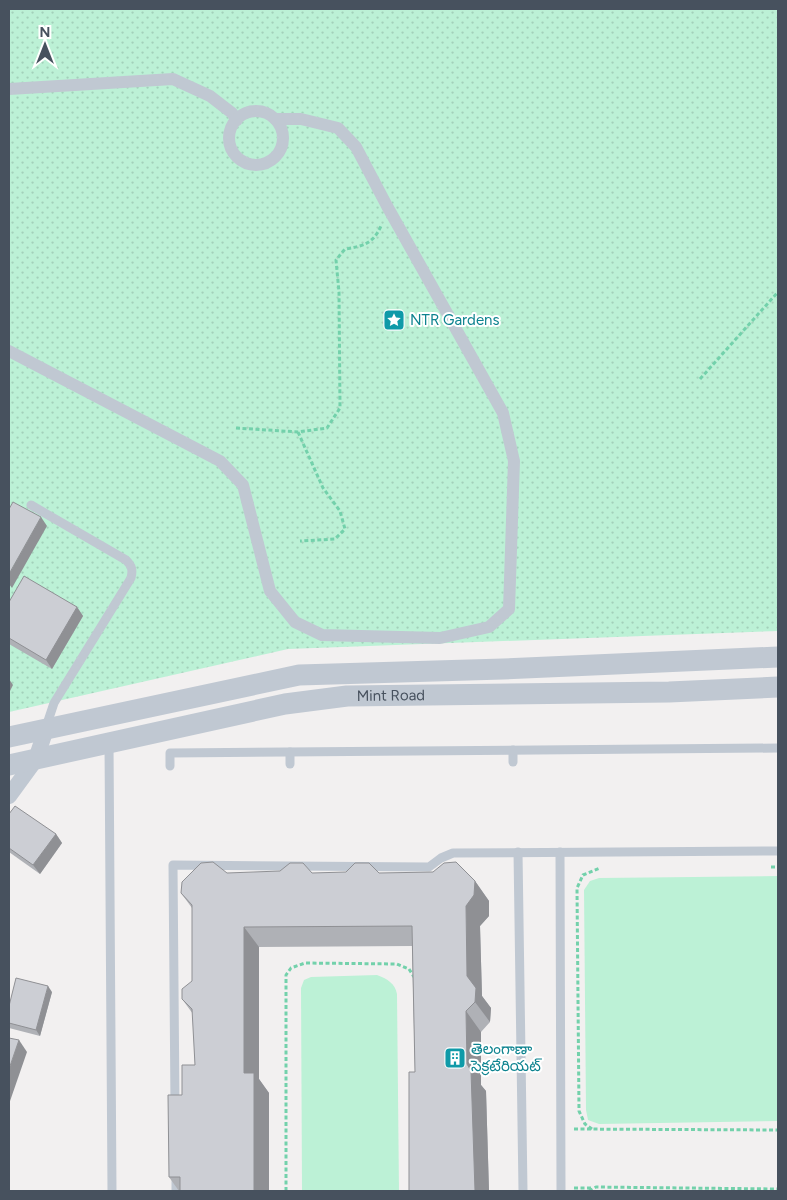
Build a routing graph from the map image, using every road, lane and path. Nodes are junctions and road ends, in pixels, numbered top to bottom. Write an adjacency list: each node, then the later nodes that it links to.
1 (9, 89): 3 (street)
2 (276, 119): 3 (street); 3 (street); 4 (street)
3 (237, 120)
4 (387, 206): 6 (street); 9 (path)
5 (778, 292): 7 (path)
6 (9, 351)
7 (700, 379)
8 (236, 428): 9 (path)
9 (298, 432): 11 (path)
10 (31, 505): 14 (lane)
11 (300, 541)
12 (778, 658): 14 (street, Mint Road)
13 (778, 687): 16 (street, Mint Road)
14 (46, 729): 15 (street, Mint Road); 20 (street)
15 (9, 737)
16 (109, 743): 20 (street, Mint Road); 41 (lane)
17 (778, 748): 18 (lane)
18 (513, 750): 19 (lane); 21 (lane)
19 (290, 752): 22 (lane); 24 (lane)
20 (36, 759): 23 (street, Mint Road); 25 (street)
21 (513, 762)
22 (290, 764)
23 (9, 765)
24 (170, 766)
25 (9, 796)
26 (778, 851): 28 (lane)
27 (518, 852): 28 (lane); 33 (lane); 44 (lane)
28 (560, 852): 34 (lane)
29 (769, 867): 30 (path)
30 (778, 867)
31 (607, 868): 35 (path)
32 (415, 981): 43 (path)
33 (175, 1112)
34 (561, 1129): 35 (path); 40 (lane)
35 (592, 1129): 36 (path)
36 (778, 1130)
37 (175, 1162): 42 (lane)
38 (596, 1187): 39 (path); 40 (path); 45 (path)
39 (778, 1189)
40 (562, 1190)
41 (112, 1191)
42 (176, 1191)
43 (286, 1191)
44 (523, 1191)
45 (589, 1191)

